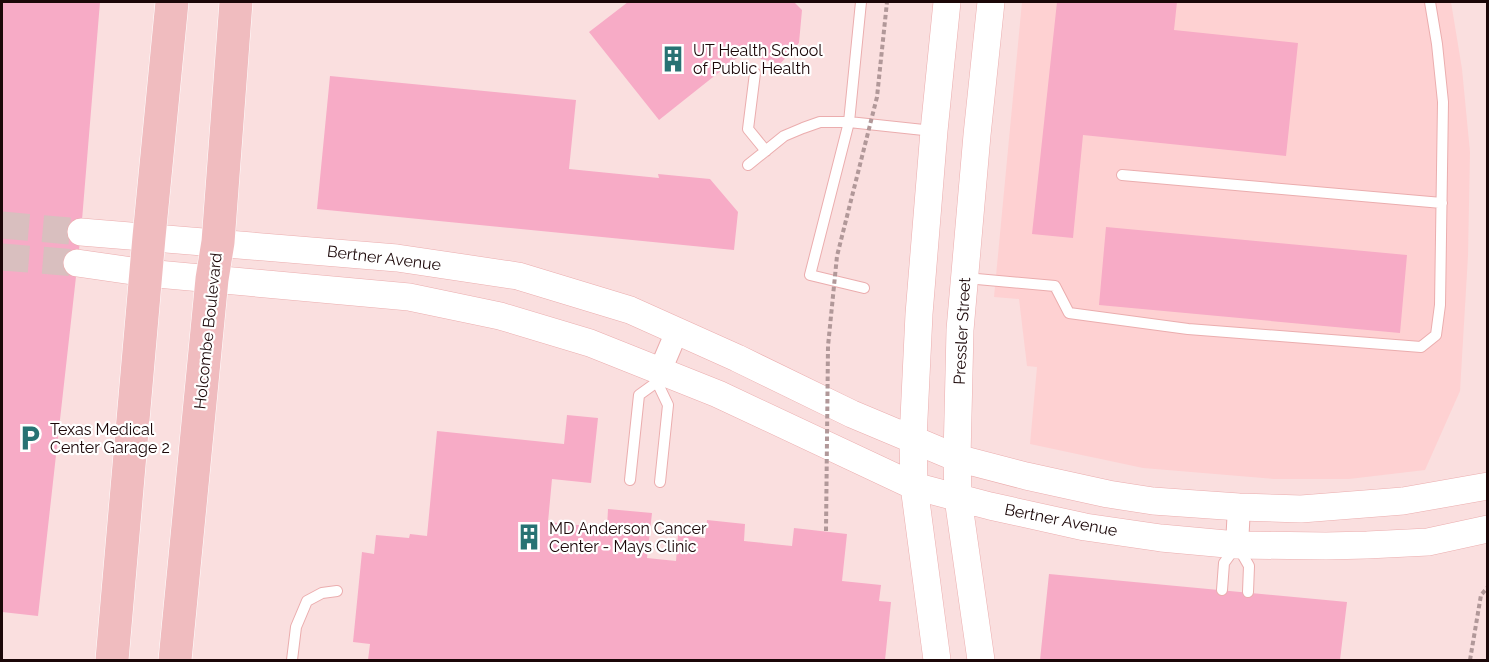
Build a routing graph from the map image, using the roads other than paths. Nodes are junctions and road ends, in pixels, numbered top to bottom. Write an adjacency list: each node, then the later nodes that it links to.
1 (172, 2): 16 (main road)
2 (236, 2): 17 (main road, Holcombe Boulevard)
3 (861, 2): 8 (lane)
4 (947, 2): 9 (street)
5 (991, 2): 10 (street, Pressler Street)
6 (1430, 2): 14 (lane)
7 (755, 73): 11 (lane)
8 (849, 122): 9 (lane); 11 (lane); 22 (lane)
9 (934, 131): 10 (street); 25 (street)
10 (977, 135): 20 (street, Pressler Street)
11 (766, 151): 12 (lane)
12 (748, 165)
13 (1122, 175): 14 (lane)
14 (1442, 203): 20 (lane)
15 (81, 232): 16 (street, Bertner Avenue)
16 (149, 237): 17 (street, Bertner Avenue); 19 (main road)
17 (218, 242): 21 (main road, Holcombe Boulevard); 23 (street, Bertner Avenue)
18 (77, 263): 19 (street, Bertner Avenue)
19 (146, 273): 21 (street, Bertner Avenue); 38 (main road)
20 (964, 278): 26 (street, Pressler Street)
21 (212, 279): 24 (street, Bertner Avenue); 39 (main road, Holcombe Boulevard)
22 (864, 288)
23 (677, 331): 24 (street); 25 (street, Bertner Avenue)
24 (659, 376): 27 (lane); 28 (lane); 29 (street, Bertner Avenue)
25 (914, 439): 26 (street, Bertner Avenue); 29 (street)
26 (957, 458): 31 (street, Pressler Street); 32 (street, Bertner Avenue)
27 (630, 480)
28 (660, 482)
29 (914, 486): 31 (street, Bertner Avenue); 41 (street)
30 (1488, 486): 32 (street, Bertner Avenue)
31 (958, 498): 34 (street, Bertner Avenue); 42 (street, Pressler Street)
32 (1239, 507): 34 (street)
33 (1488, 530): 34 (street, Bertner Avenue)
34 (1238, 545): 35 (lane); 37 (lane)
35 (1222, 590)
36 (337, 591): 40 (lane)
37 (1248, 592)
38 (112, 660)
39 (175, 660)
40 (292, 660)
41 (937, 660)
42 (981, 660)

